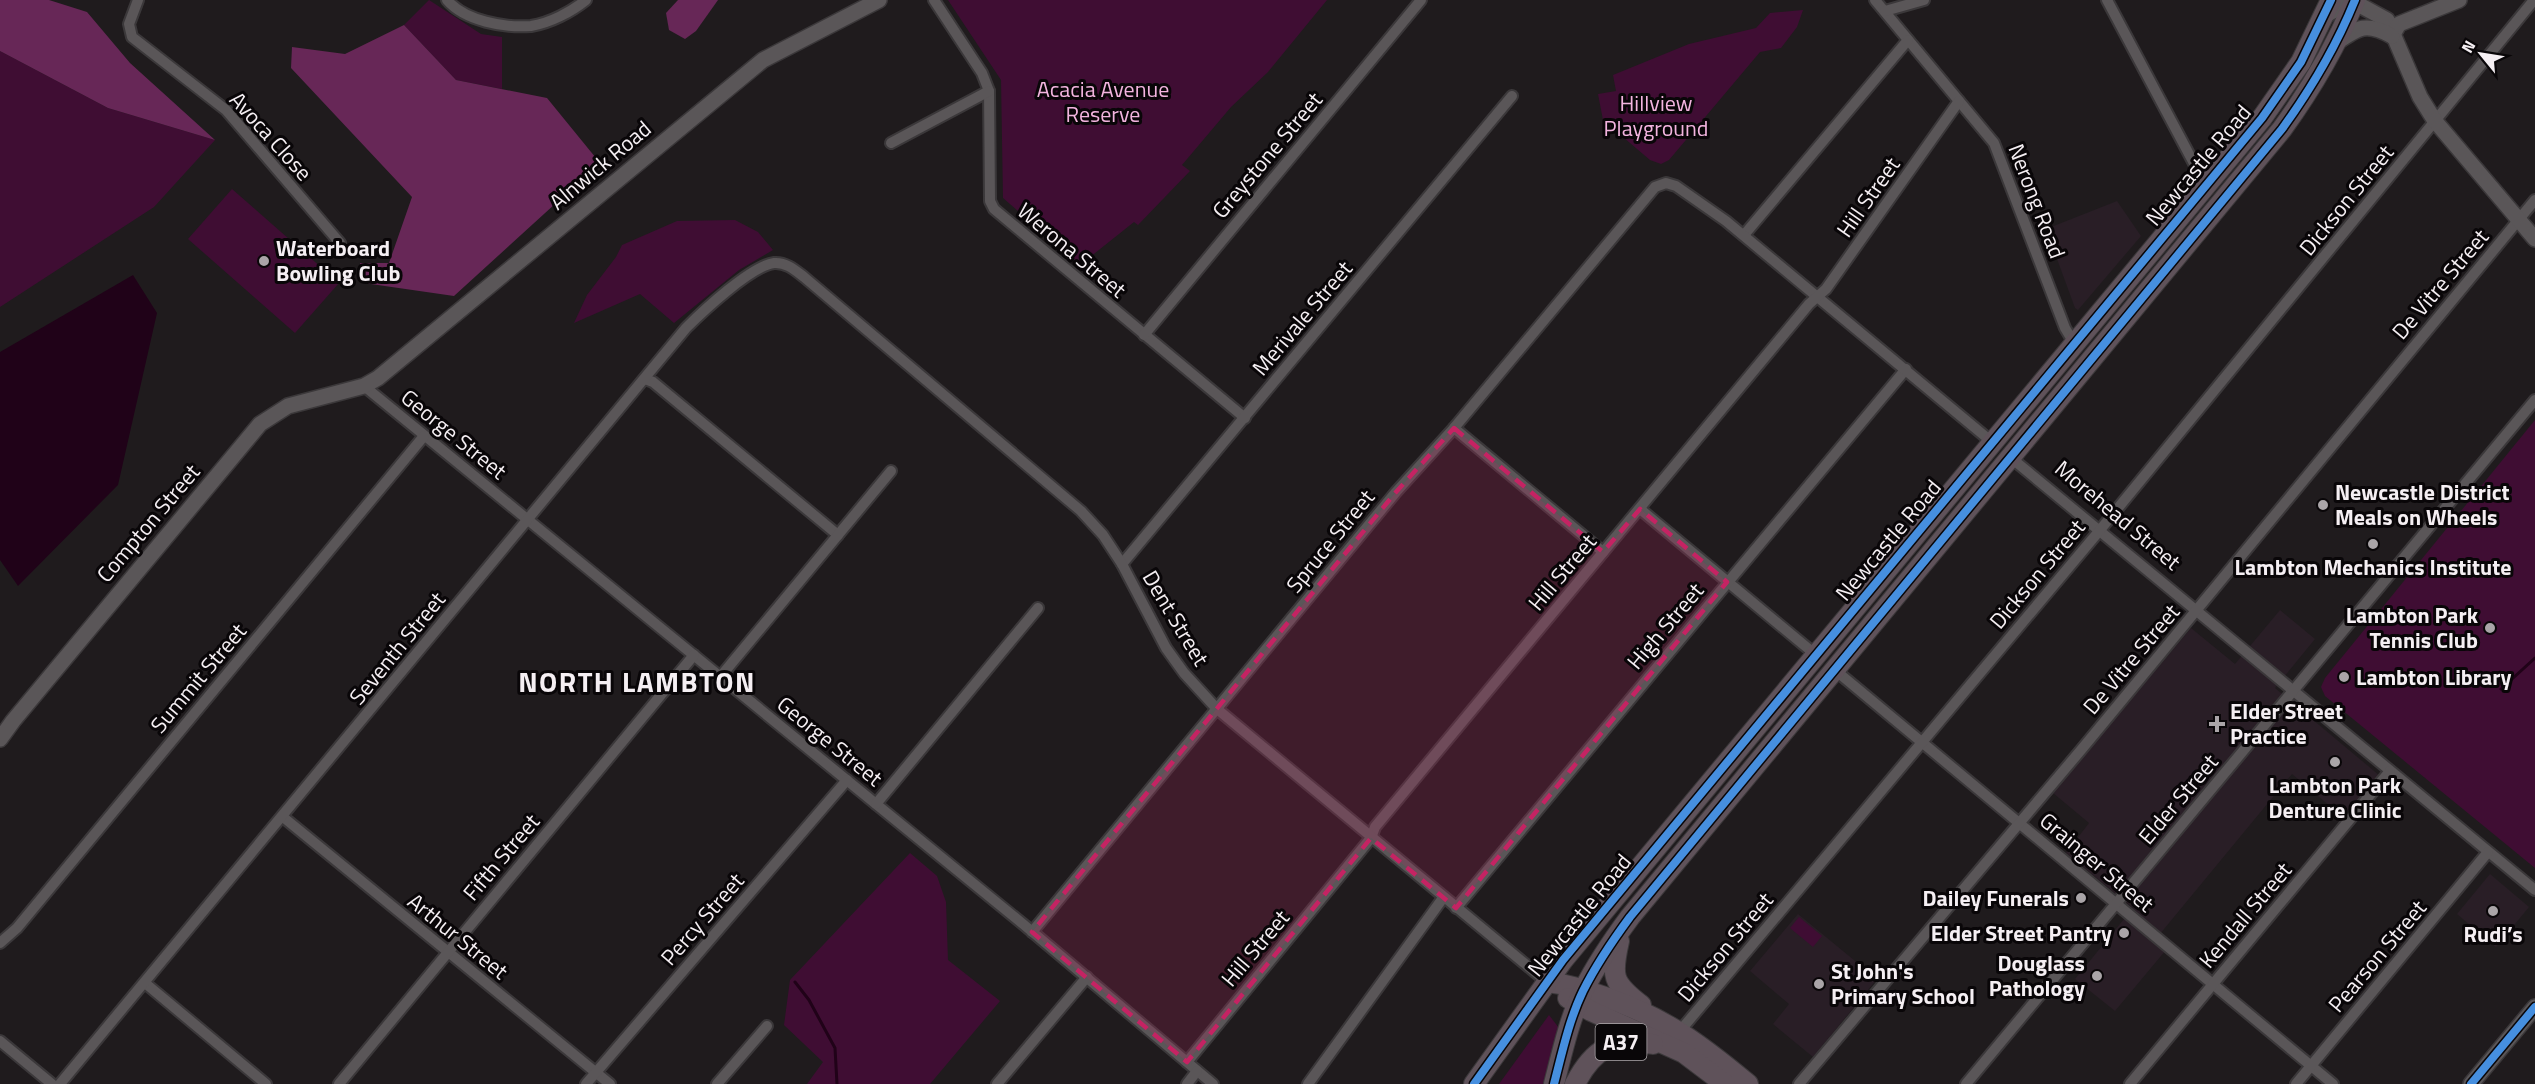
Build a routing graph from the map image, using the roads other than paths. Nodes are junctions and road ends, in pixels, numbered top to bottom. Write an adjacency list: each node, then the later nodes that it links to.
1 (138, 0): 29 (street, Avoca Close)
2 (447, 0): 3 (street)
3 (586, 0)
4 (879, 0): 37 (street, Alnwick Road)
5 (934, 0): 18 (street, Werona Street)
6 (1421, 0): 32 (street, Greystone Street)
7 (1875, 0): 14 (street, Nerong Road)
8 (1924, 0): 14 (street)
9 (2107, 0): 23 (street)
10 (2459, 0): 15 (street)
11 (2534, 0): 21 (street, Dickson Street)
12 (2355, 1): 13 (street); 15 (street); 17 (highway, Newcastle Road)
13 (2328, 8): 23 (highway, Newcastle Road)
14 (1885, 11): 16 (street, Nerong Road)
15 (2392, 36): 17 (street); 21 (street)
16 (1908, 40): 20 (street, Nerong Road); 27 (street)
17 (2336, 43): 34 (highway, Newcastle Road)
18 (989, 91): 22 (street); 32 (street, Werona Street)
19 (1512, 96): 39 (street, Merivale Street)
20 (1959, 101): 31 (street, Hill Street); 33 (street, Nerong Road)
21 (2435, 122): 26 (street); 47 (street, Dickson Street)
22 (891, 143)
23 (2207, 182): 33 (highway, Newcastle Road)
24 (1666, 183): 27 (street, Morehead Street); 40 (street, Spruce Street)
25 (2535, 200): 26 (street, De Vitre Street)
26 (2519, 219): 28 (street); 53 (street, De Vitre Street)
27 (1744, 235): 31 (street, Morehead Street)
28 (2535, 239)
29 (340, 243)
30 (783, 264): 36 (street, Seventh Street); 50 (street, Dent Street)
31 (1817, 297): 35 (street, Morehead Street); 45 (street, Hill Street)
32 (1144, 335): 39 (street, Werona Street)
33 (2074, 343): 34 (highway); 42 (highway, Newcastle Road)
34 (2091, 361): 43 (highway, Newcastle Road)
35 (1906, 369): 42 (street, Morehead Street); 51 (street, High Street)
36 (645, 379): 46 (street, Seventh Street); 48 (street)
37 (364, 386): 41 (street, George Street); 60 (street, Compton Street)
38 (2535, 400): 58 (street, Elder Street)
39 (1245, 418): 50 (street, Merivale Street)
40 (1454, 428): 49 (street); 59 (street, Spruce Street)
41 (424, 436): 46 (street, George Street); 75 (street, Summit Street)
42 (1992, 442): 43 (highway, Morehead Street); 55 (highway, Newcastle Road)
43 (2010, 457): 47 (street, Morehead Street); 56 (highway, Newcastle Road)
44 (891, 471): 48 (street)
45 (1640, 509): 49 (street, Hill Street); 51 (street)
46 (528, 519): 54 (street, George Street); 65 (street, Seventh Street)
47 (2100, 530): 53 (street, Morehead Street); 61 (street, Dickson Street)
48 (838, 535): 57 (street)
49 (1604, 552): 67 (street, Hill Street)
50 (1122, 564): 59 (street, Dent Street)
51 (1727, 582): 55 (street); 72 (street, High Street)
52 (1038, 608): 64 (street)
53 (2196, 611): 58 (street, Morehead Street); 66 (street, De Vitre Street)
54 (694, 655): 57 (street, George Street); 76 (street, Fifth Street)
55 (1816, 655): 78 (highway, Newcastle Road)
56 (1835, 670): 61 (street, Grainger Street); 73 (highway, Newcastle Road)
57 (721, 676): 63 (street, George Street)
58 (2294, 692): 62 (street, Morehead Street); 71 (street, Elder Street)
59 (1217, 709): 67 (street, Dent Street); 74 (street, Spruce Street)
60 (0, 739)
61 (1921, 742): 66 (street, Grainger Street); 85 (street, Dickson Street)
62 (2390, 771): 68 (street, Morehead Street); 80 (street, Kendall Street)
63 (847, 780): 64 (street, George Street); 91 (street, Percy Street)
64 (876, 804): 74 (street, George Street)
65 (283, 817): 76 (street, Arthur Street); 79 (street, Seventh Street)
66 (2020, 823): 71 (street, Grainger Street); 108 (street, De Vitre Street)
67 (1371, 838): 70 (street, Dent Street); 88 (street, Hill Street)
68 (2488, 852): 69 (street, Morehead Street); 89 (street, Pearson Street)
69 (2535, 890)
70 (1443, 898): 72 (street, Dent Street); 102 (street)
71 (2116, 903): 80 (street, Grainger Street); 109 (street, Elder Street)
72 (1456, 908): 78 (street, Dent Street)
73 (1621, 930): 81 (highway, Newcastle Road); 83 (highway)
74 (1032, 932): 77 (street, George Street)
75 (0, 943)
76 (448, 953): 91 (street, Arthur Street); 95 (street, Fifth Street)
77 (1087, 977): 88 (street, George Street); 99 (street)
78 (1547, 982): 81 (highway, A37); 103 (highway, Newcastle Road)
79 (145, 983): 93 (street, Seventh Street); 94 (street)
80 (2213, 983): 89 (street, Grainger Street); 110 (street, Kendall Street)
81 (1581, 996): 83 (highway, A37); 87 (highway, A37); 104 (highway, Newcastle Road)
82 (2535, 1007): 113 (street)
83 (1660, 1020): 85 (highway, A37)
84 (767, 1026): 98 (street)
85 (1680, 1031): 107 (highway, A37)
86 (0, 1041): 92 (street)
87 (1684, 1053): 105 (highway, A37); 106 (highway, A37)
88 (1187, 1062): 90 (street, George Street)
89 (2311, 1066): 111 (street, Pearson Street); 112 (street, Grainger Street)
90 (1197, 1071): 100 (street); 101 (street, George Street)
91 (596, 1073): 96 (street, Percy Street); 97 (street, Arthur Street)
92 (52, 1084)
93 (60, 1084)
94 (266, 1084)
95 (339, 1084)
96 (586, 1084)
97 (610, 1084)
98 (717, 1084)
99 (997, 1084)
100 (1187, 1084)
101 (1213, 1084)
102 (1308, 1084)
103 (1474, 1084)
104 (1554, 1084)
105 (1575, 1084)
106 (1725, 1084)
107 (1748, 1084)
108 (1799, 1084)
109 (1966, 1084)
110 (2130, 1084)
111 (2296, 1084)
112 (2333, 1084)
113 (2471, 1084)

